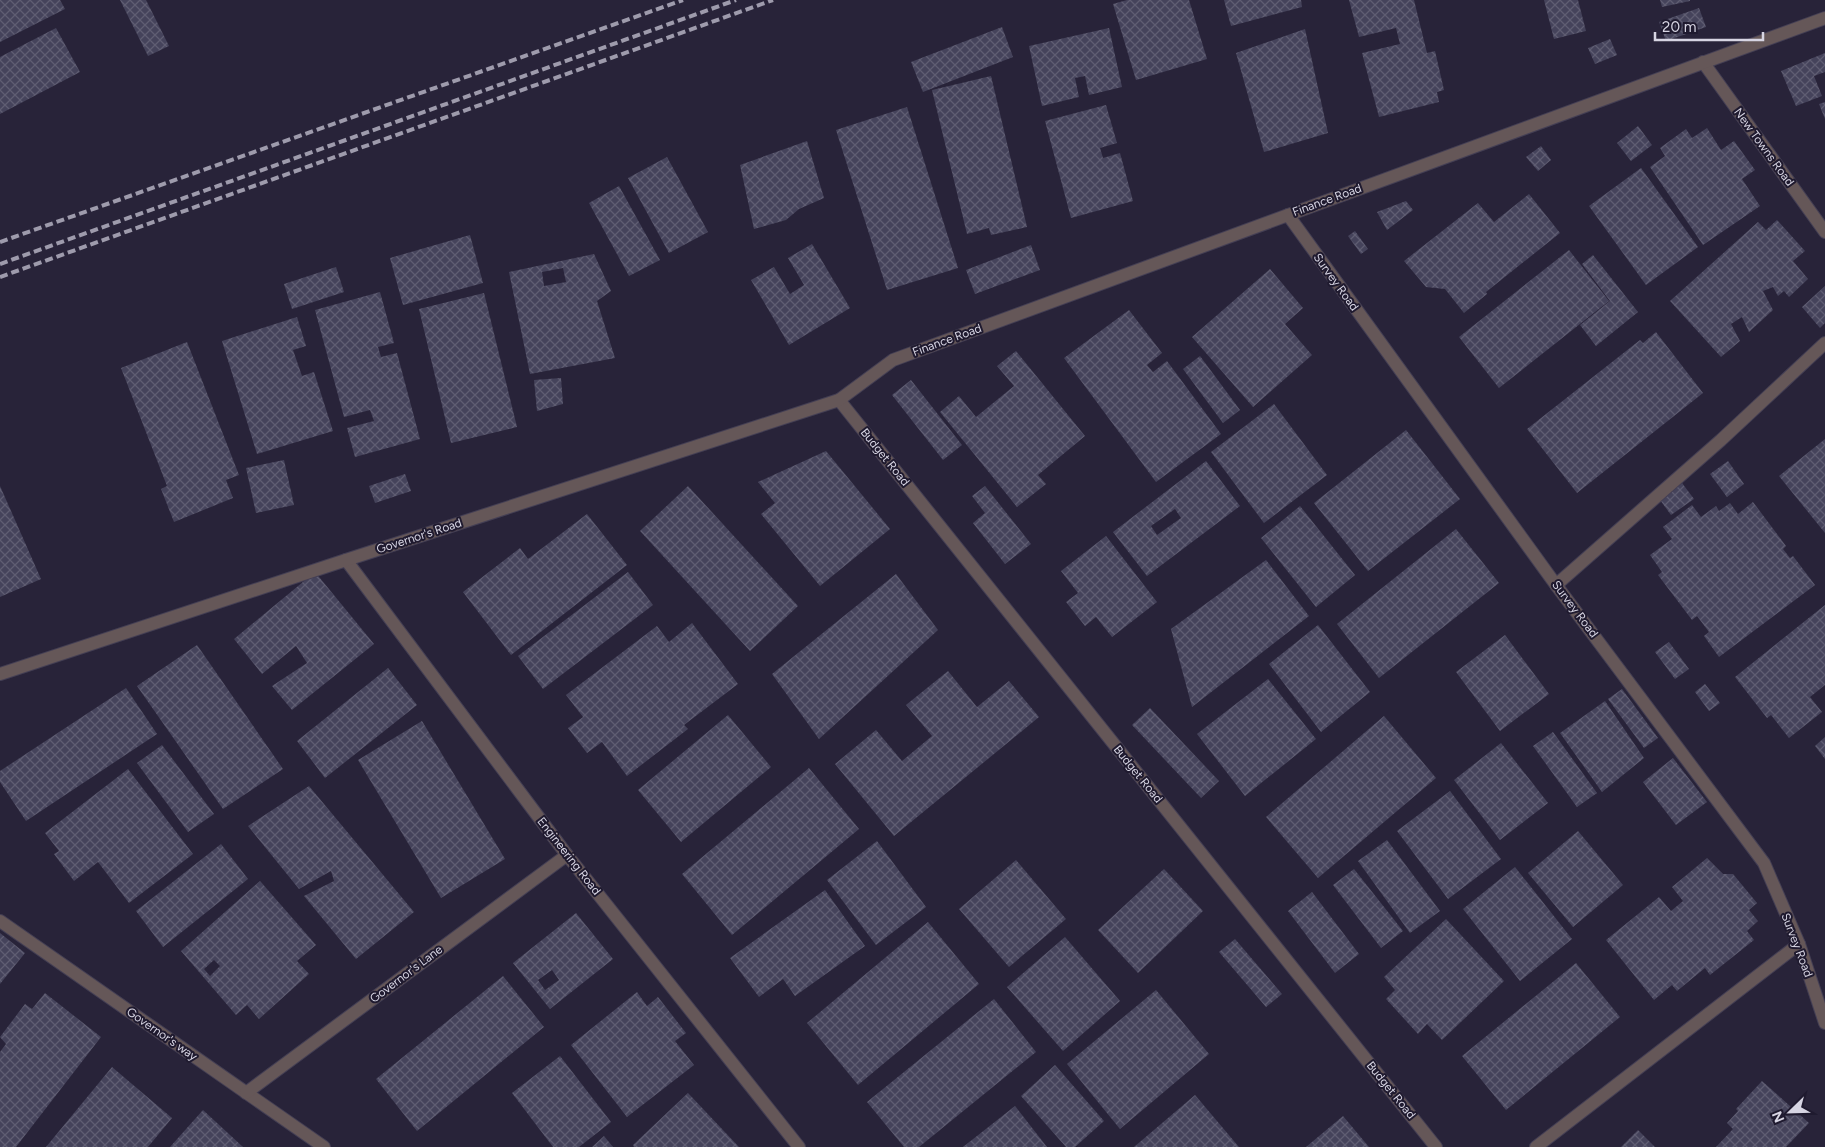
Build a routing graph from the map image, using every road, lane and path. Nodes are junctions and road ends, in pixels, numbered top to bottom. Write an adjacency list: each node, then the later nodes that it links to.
1 (1825, 18): 2 (street, Finance Road)
2 (1704, 62): 3 (street, Finance Road); 4 (street, New Towns Road)
3 (1288, 215): 6 (street, Finance Road); 8 (street, Survey Road)
4 (1825, 232)
5 (1825, 343): 8 (street)
6 (839, 400): 7 (street, Governor's Road); 17 (street, Budget Road)
7 (346, 560): 9 (street, Governor's Road); 10 (street, Engineering Road)
8 (1556, 585): 12 (street, Survey Road)
9 (0, 674)
10 (567, 855): 14 (street, Governor's Lane); 16 (street, Engineering Road)
11 (0, 921): 14 (street, Governor's way)
12 (1799, 944): 13 (street, Survey Road); 18 (street)
13 (1825, 1022)
14 (246, 1093): 15 (street, Governor's way)
15 (324, 1147)
16 (799, 1147)
17 (1436, 1147)
18 (1536, 1147)

